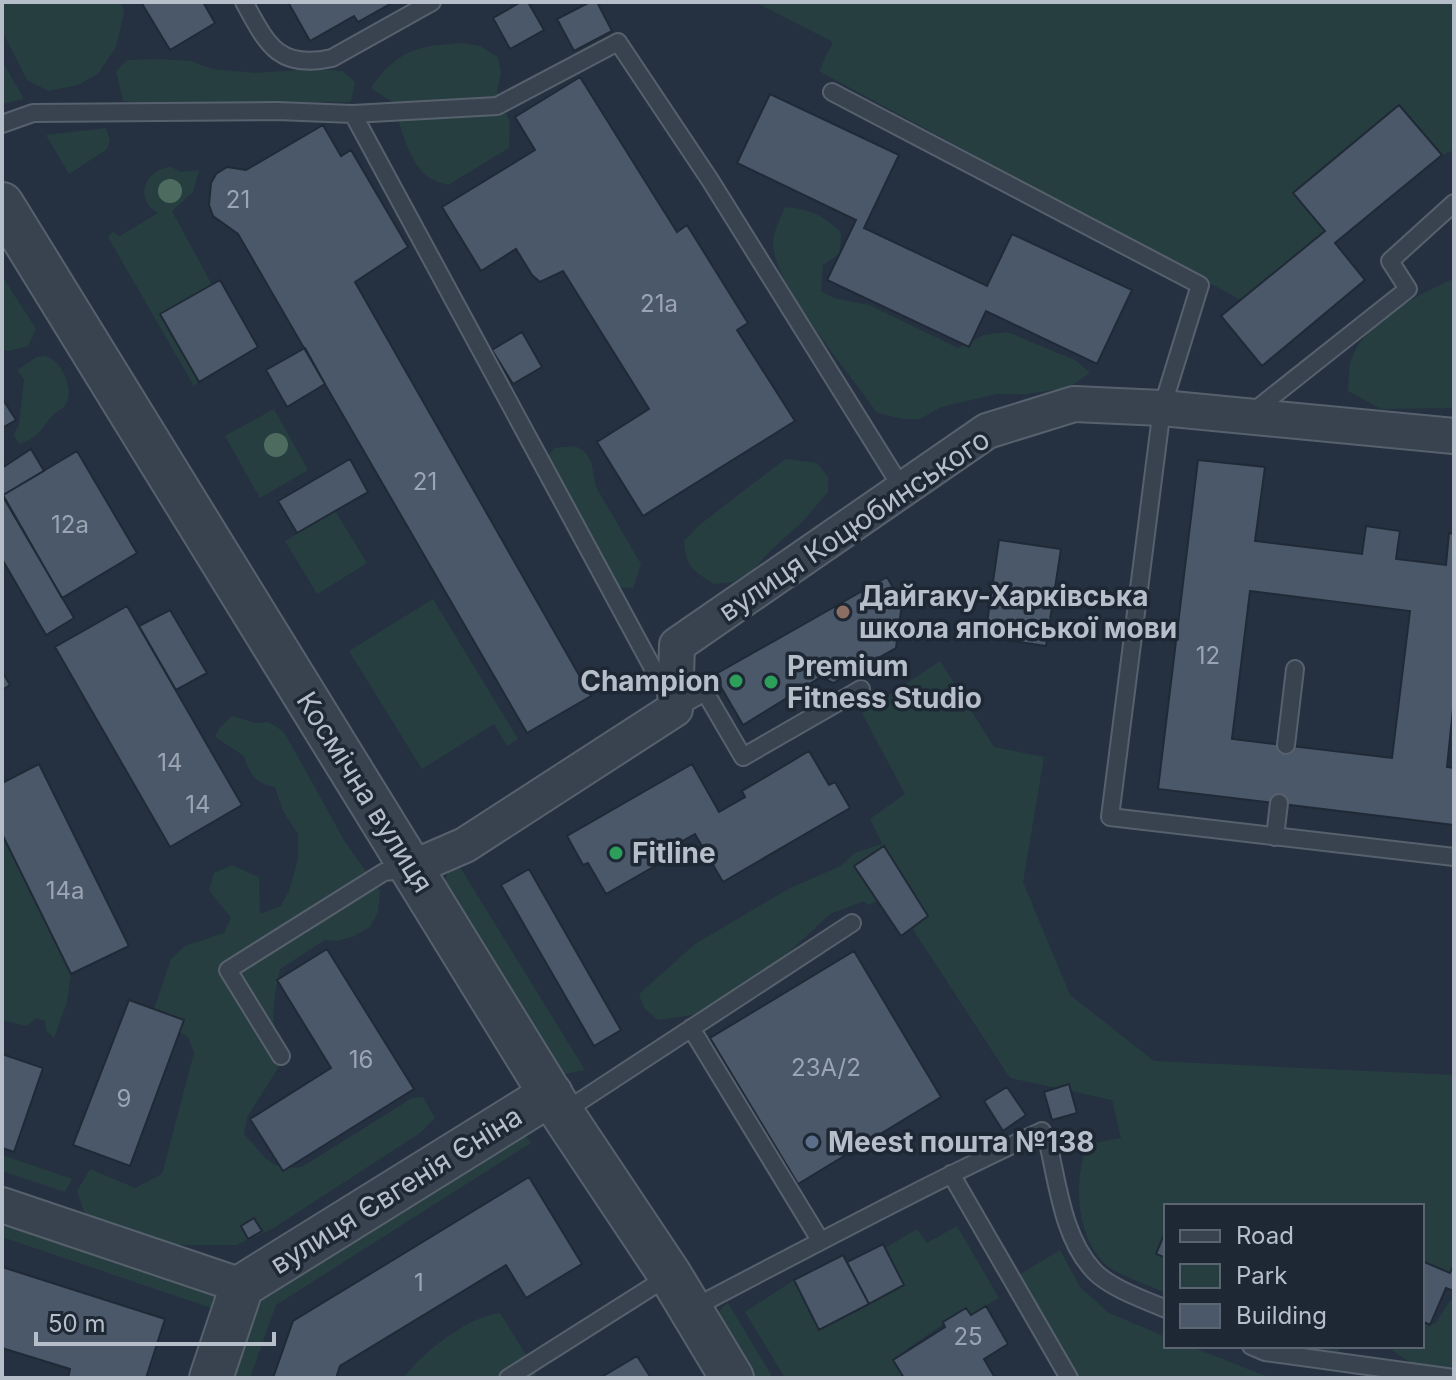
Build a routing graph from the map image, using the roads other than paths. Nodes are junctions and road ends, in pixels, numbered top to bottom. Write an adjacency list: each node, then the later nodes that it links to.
1 (244, 2): 2 (lane)
2 (432, 2)
3 (832, 92): 8 (lane)
4 (353, 114): 5 (lane); 11 (lane); 14 (lane)
5 (2, 124)
6 (1454, 203): 9 (lane)
7 (2, 204): 19 (street, Космічна вулиця)
8 (1162, 408): 9 (street, вулиця Коцюбинського); 11 (street, вулиця Коцюбинського); 17 (lane)
9 (1248, 416): 10 (street, вулиця Коцюбинського)
10 (1454, 436)
11 (902, 488): 14 (street, вулиця Коцюбинського)
12 (1295, 669): 15 (lane)
13 (861, 689): 14 (lane)
14 (675, 709): 19 (street)
15 (1286, 745)
16 (1279, 803): 17 (lane)
17 (1275, 837): 18 (lane)
18 (1454, 857)
19 (412, 868): 22 (lane); 23 (street, Космічна вулиця)
20 (852, 923): 21 (lane)
21 (691, 1028): 23 (lane); 26 (lane)
22 (281, 1056)
23 (557, 1103): 27 (street, вулиця Євгенія Єніна); 28 (street, Космічна вулиця)
24 (951, 1174): 26 (lane); 29 (lane); 34 (lane)
25 (2, 1205): 27 (street)
26 (820, 1240): 28 (lane)
27 (242, 1286): 32 (street, вулиця Євгенія Єніна)
28 (680, 1292): 31 (lane); 33 (street, Космічна вулиця)
29 (1164, 1308)
30 (1256, 1348): 35 (lane)
31 (512, 1377)
32 (211, 1378)
33 (732, 1378)
34 (1069, 1378)
35 (1454, 1378)

